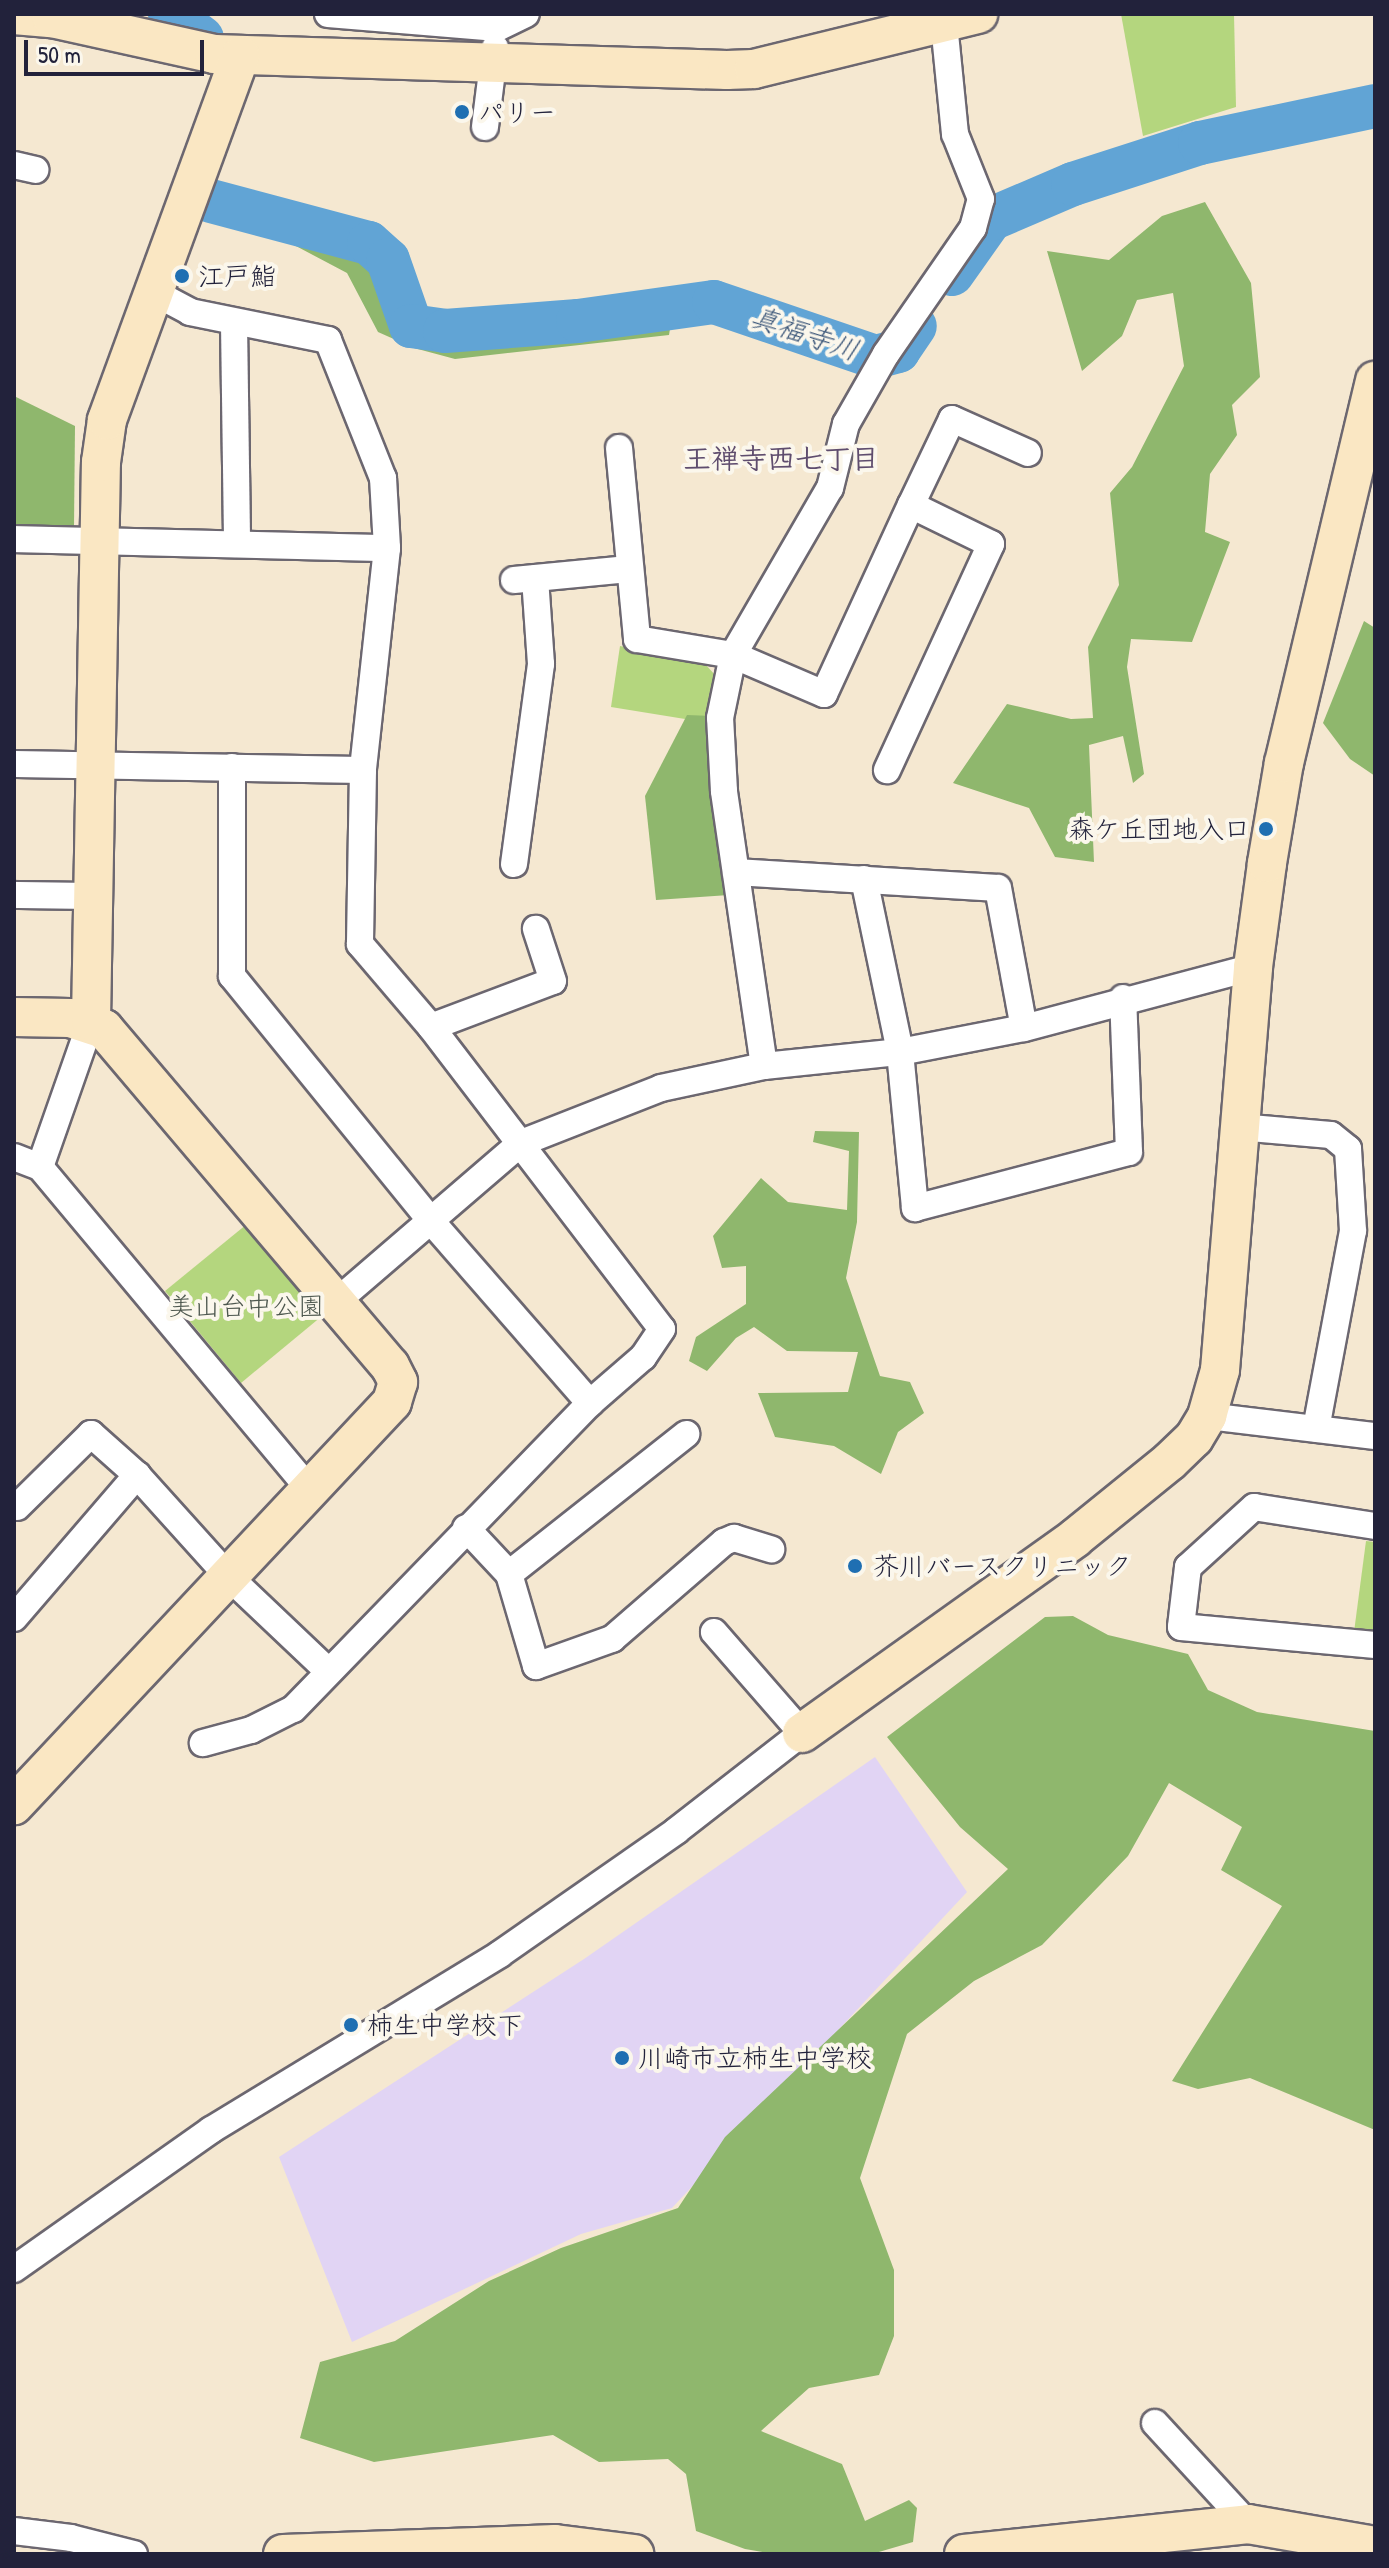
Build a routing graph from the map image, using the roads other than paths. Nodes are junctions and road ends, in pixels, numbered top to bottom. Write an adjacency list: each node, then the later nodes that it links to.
1 (328, 14): 5 (street)
2 (526, 14): 5 (street)
3 (14, 15): 6 (street)
4 (961, 18): 5 (street); 19 (street)
5 (495, 44): 6 (street); 7 (street)
6 (240, 56): 8 (street)
7 (485, 127)
8 (155, 293): 9 (street); 15 (street)
9 (234, 323): 16 (street); 17 (street)
10 (1373, 404): 31 (street)
11 (619, 448): 18 (street)
12 (1028, 453): 13 (street)
13 (911, 505): 19 (street); 24 (street)
14 (14, 539): 15 (street)
15 (101, 539): 16 (street); 21 (street)
16 (237, 544): 17 (street)
17 (387, 548): 23 (street)
18 (628, 569): 19 (street); 25 (street)
19 (733, 655): 26 (street)
20 (14, 764): 21 (street)
21 (94, 765): 22 (street); 29 (street)
22 (232, 767): 23 (street); 43 (street)
23 (363, 770): 35 (street)
24 (887, 770)
25 (514, 864)
26 (736, 872): 27 (street); 38 (street)
27 (864, 879): 36 (street); 37 (street)
28 (14, 895): 29 (street)
29 (96, 896): 34 (street)
30 (536, 929): 35 (street)
31 (1253, 967): 32 (street); 39 (street)
32 (1123, 998): 36 (street); 37 (street)
33 (14, 1017): 34 (street)
34 (91, 1021): 42 (street); 44 (street)
35 (431, 1027): 40 (street)
36 (1024, 1028): 37 (street)
37 (900, 1052): 38 (street)
38 (764, 1066): 40 (street)
39 (1239, 1127): 46 (street); 47 (street)
40 (521, 1143): 43 (street); 45 (street)
41 (14, 1157): 42 (street)
42 (40, 1167): 51 (street)
43 (431, 1221): 44 (street); 45 (street)
44 (336, 1302): 51 (street)
45 (590, 1403): 54 (street)
46 (1207, 1416): 47 (street); 62 (street)
47 (1316, 1429): 49 (street)
48 (686, 1434): 56 (street)
49 (1375, 1436)
50 (137, 1475): 52 (street); 57 (street); 58 (street)
51 (311, 1491): 57 (street)
52 (17, 1507)
53 (1375, 1526): 60 (street)
54 (466, 1528): 56 (street); 61 (street)
55 (771, 1549): 56 (street)
56 (509, 1574)
57 (229, 1577): 61 (street); 64 (street)
58 (14, 1618)
59 (714, 1632): 62 (street)
60 (1375, 1645)
61 (327, 1670): 63 (street)
62 (802, 1733): 65 (street)
63 (203, 1743)
64 (14, 1805)
65 (14, 2269)
66 (1155, 2423): 67 (street)
67 (1248, 2524): 69 (street); 74 (street)
68 (14, 2531): 71 (street)
69 (1375, 2546)
70 (436, 2551): 72 (street); 73 (street)
71 (134, 2554)
72 (283, 2554)
73 (634, 2554)
74 (964, 2554)

